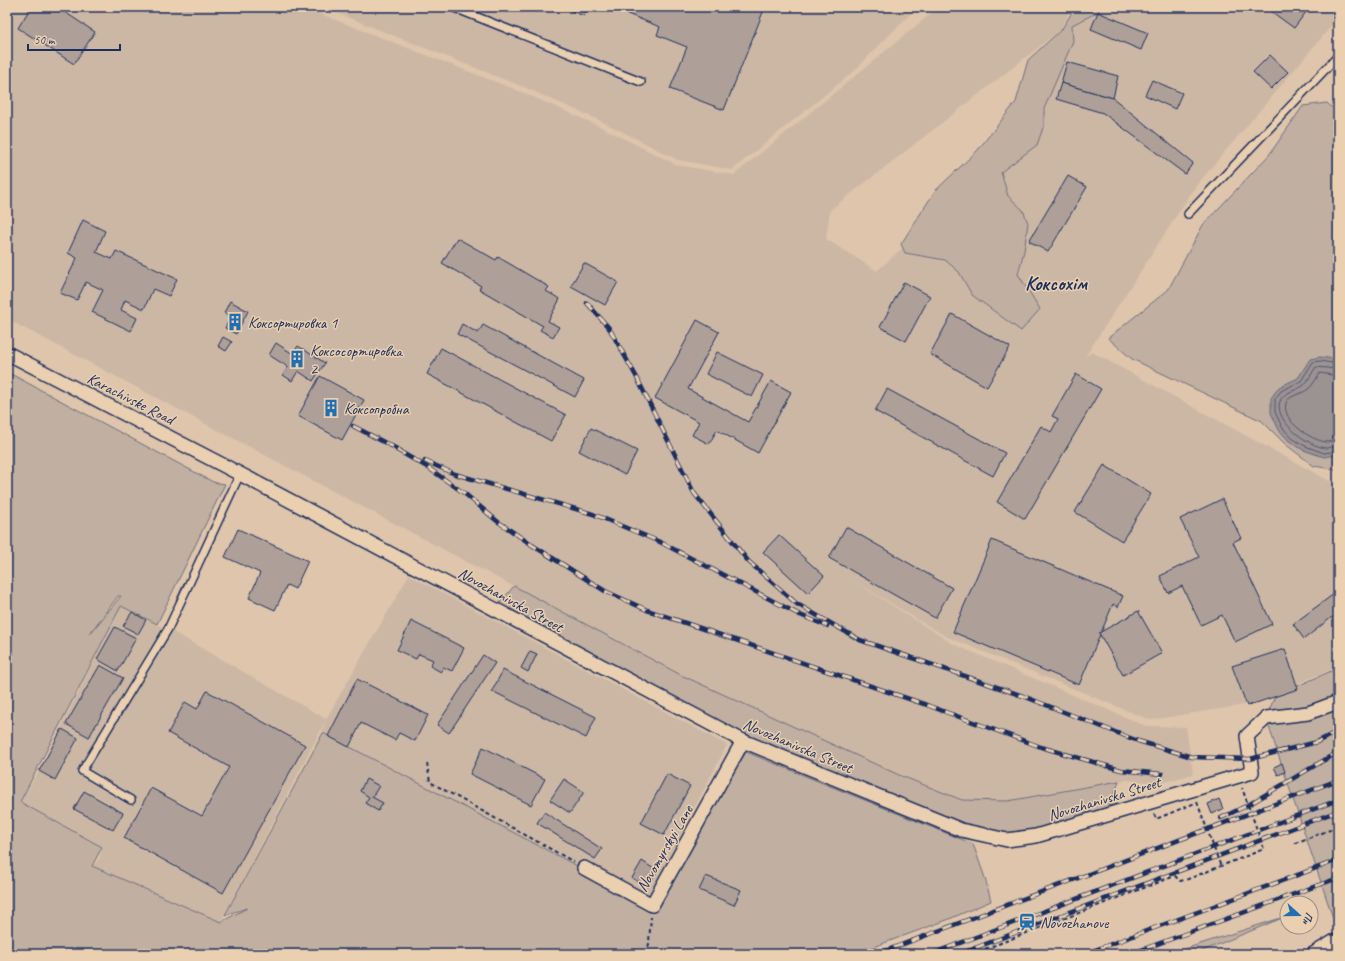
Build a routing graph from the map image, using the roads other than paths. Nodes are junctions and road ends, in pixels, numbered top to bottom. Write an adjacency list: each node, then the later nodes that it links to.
1 (452, 7): 3 (lane)
2 (1338, 56): 4 (lane)
3 (642, 82)
4 (1188, 214)
5 (7, 353): 6 (street, Karachivske Road)
6 (240, 474): 8 (street, Novozhanivska Street); 9 (lane)
7 (1338, 702): 8 (street, Novozhanivska Street)
8 (743, 741): 10 (street, Novomyrskyi Lane)
9 (131, 800)
10 (584, 868)
11 (1335, 944): 12 (street)
12 (1313, 954)

